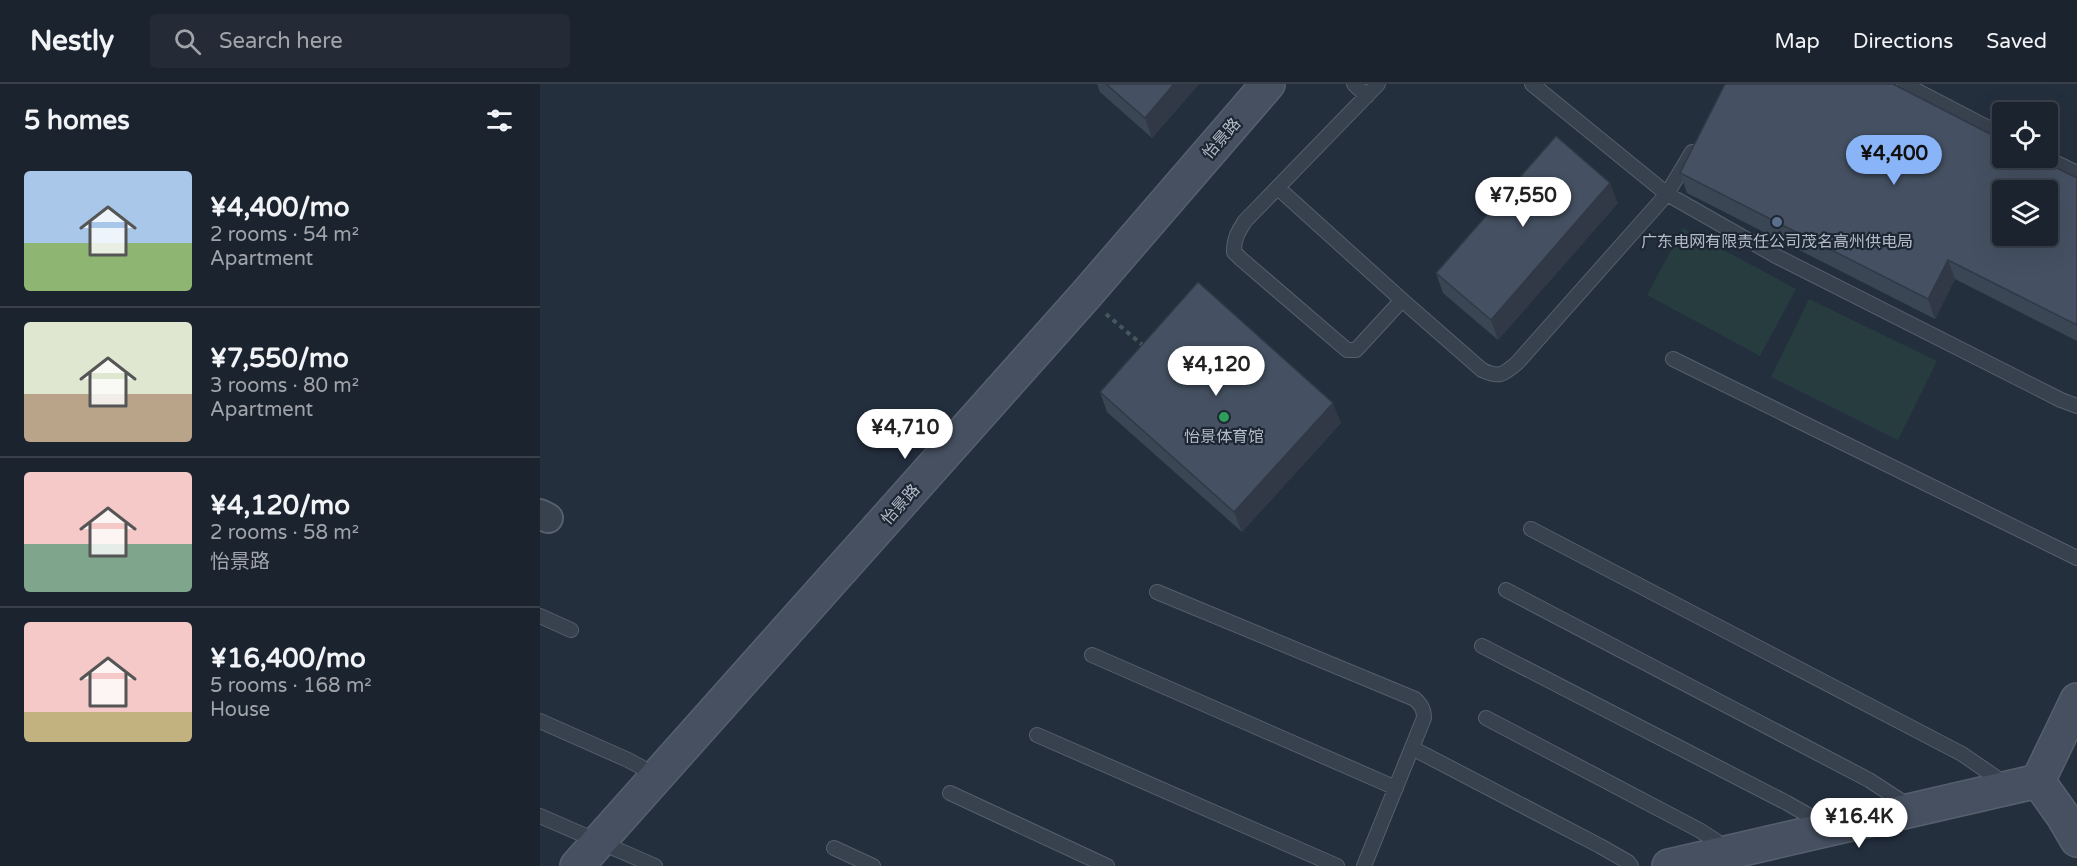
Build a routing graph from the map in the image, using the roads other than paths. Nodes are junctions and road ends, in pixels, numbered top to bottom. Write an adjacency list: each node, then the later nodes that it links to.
1 (1268, 84): 29 (street, 怡景路)
2 (1354, 84): 6 (lane)
3 (1378, 84): 6 (lane)
4 (1532, 84): 12 (lane)
5 (1904, 84): 7 (lane)
6 (1367, 96): 11 (lane)
7 (1992, 130)
8 (1697, 144): 12 (lane)
9 (2058, 164): 10 (lane)
10 (2077, 173)
11 (1278, 188): 13 (lane); 13 (lane)
12 (1668, 194): 13 (lane); 15 (lane)
13 (1402, 300)
14 (1673, 358): 17 (lane)
15 (2077, 406)
16 (1531, 530): 30 (lane)
17 (2077, 558)
18 (1506, 590): 33 (lane)
19 (1158, 592): 28 (lane)
20 (540, 616): 21 (lane)
21 (571, 630)
22 (1482, 646): 35 (lane)
23 (1092, 655): 31 (lane)
24 (2077, 700): 30 (street)
25 (1486, 718): 39 (lane)
26 (540, 721): 29 (lane)
27 (1037, 735): 44 (lane)
28 (1412, 748): 31 (lane); 46 (lane)
29 (654, 781): 37 (street, 怡景路)
30 (2025, 785): 33 (street); 36 (street)
31 (1396, 788): 45 (lane)
32 (950, 794): 43 (lane)
33 (1916, 810): 35 (street)
34 (540, 816): 37 (lane)
35 (1825, 830): 39 (street)
36 (2077, 840)
37 (600, 842): 40 (street, 怡景路); 41 (lane)
38 (834, 848): 42 (lane)
39 (1724, 853): 47 (street)
40 (577, 866)
41 (655, 866)
42 (873, 866)
43 (1107, 866)
44 (1337, 866)
45 (1364, 866)
46 (1631, 866)
47 (1669, 866)

